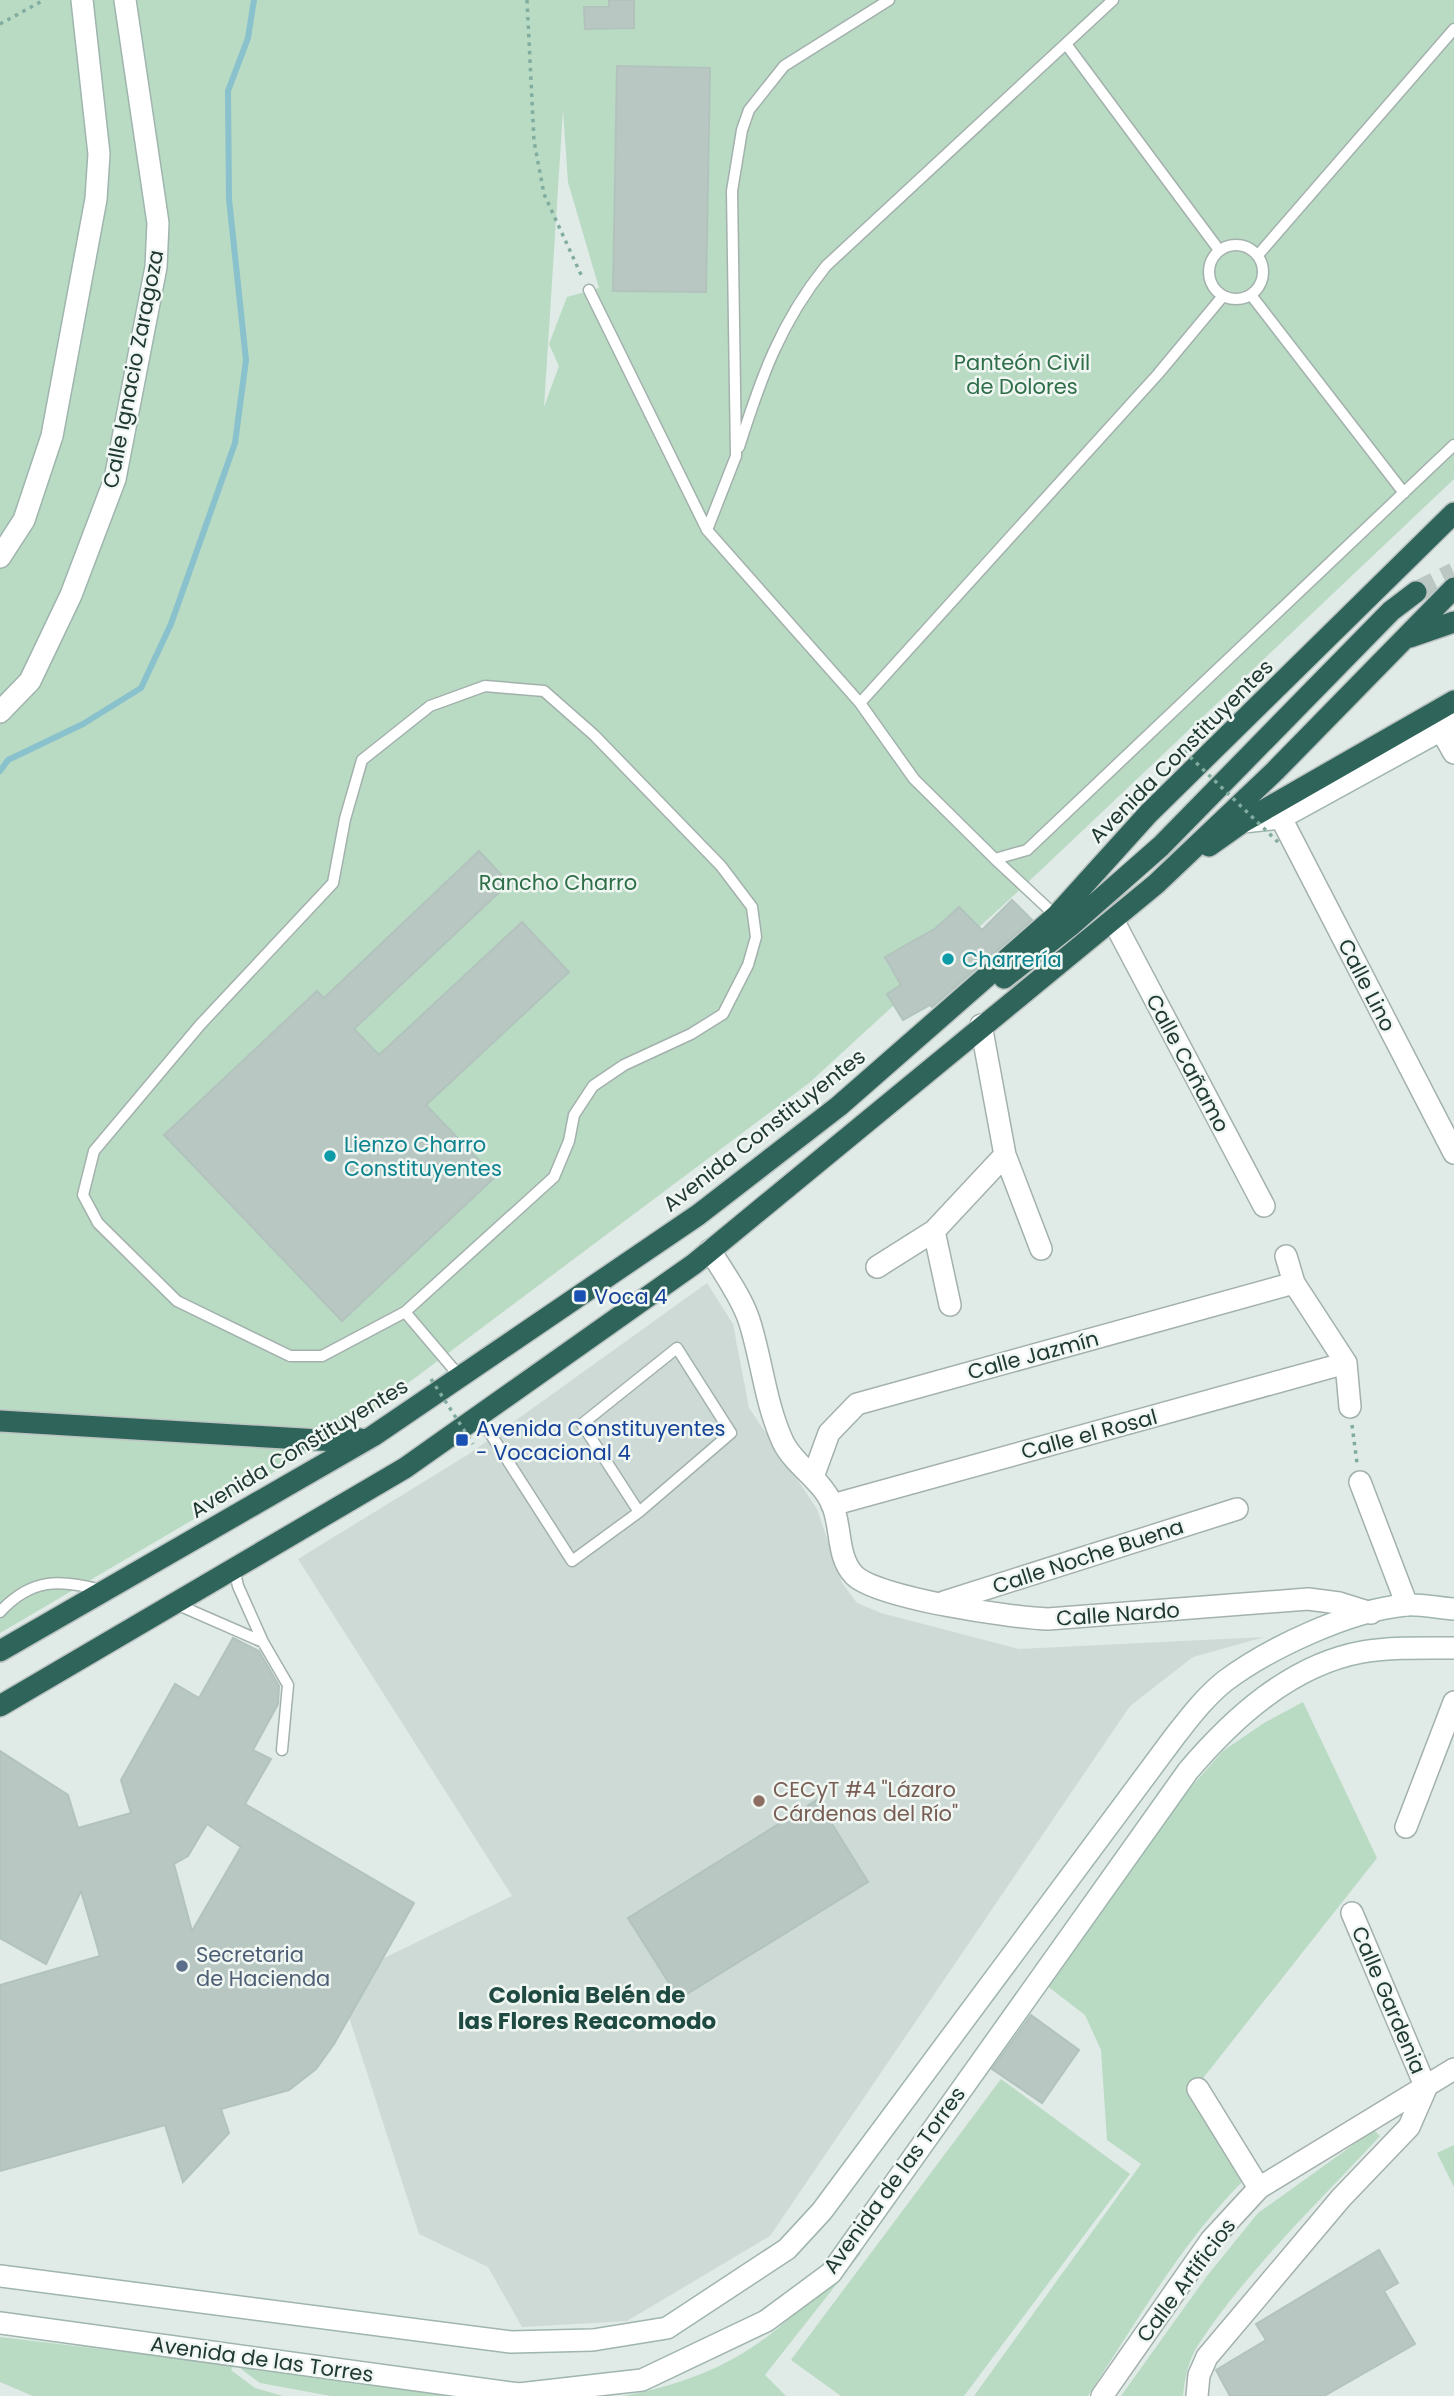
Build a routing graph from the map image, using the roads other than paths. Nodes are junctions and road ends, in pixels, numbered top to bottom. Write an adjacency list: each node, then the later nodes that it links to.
1 (82, 0): 17 (street)
2 (125, 0): 24 (street, Calle Ignacio Zaragoza)
3 (889, 0): 13 (lane)
4 (1113, 0): 6 (lane)
5 (1454, 29): 8 (lane)
6 (1066, 44): 7 (lane); 13 (lane)
7 (1219, 250): 8 (lane); 11 (lane)
8 (1258, 254): 10 (lane)
9 (589, 290): 16 (lane)
10 (1251, 295): 11 (lane); 14 (lane)
11 (1223, 296): 23 (lane)
12 (1454, 445): 14 (lane)
13 (736, 456): 16 (lane)
14 (1404, 493): 29 (lane)
15 (1454, 513): 31 (highway, Avenida Constituyentes)
16 (707, 530): 23 (lane)
17 (0, 557)
18 (1454, 588): 21 (highway)
19 (1416, 592): 34 (highway)
20 (1454, 622): 21 (highway)
21 (1408, 638): 30 (highway)
22 (1454, 701): 28 (highway)
23 (860, 703): 29 (lane)
24 (0, 712)
25 (1448, 727): 26 (street); 27 (street)
26 (1454, 753)
27 (1281, 818): 28 (street); 35 (street, Calle Lino)
28 (1243, 822): 30 (highway)
29 (995, 859): 31 (lane)
30 (1156, 884): 32 (highway)
31 (1056, 916): 34 (highway, Avenida Constituyentes)
32 (1113, 920): 33 (highway); 37 (street, Calle Cañamo)
33 (981, 1026): 36 (street); 40 (highway)
34 (917, 1039): 47 (highway, Avenida Constituyentes)
35 (1454, 1153)
36 (1005, 1155): 38 (street); 39 (street)
37 (1264, 1206)
38 (934, 1231): 42 (street); 44 (street)
39 (1041, 1249)
40 (710, 1250): 49 (highway); 52 (street)
41 (1286, 1256): 43 (street)
42 (877, 1268)
43 (1294, 1283): 46 (street); 52 (street, Calle Jazmín)
44 (950, 1305)
45 (405, 1312): 45 (lane); 47 (lane)
46 (1346, 1363): 48 (street); 54 (street, Calle el Rosal)
47 (461, 1378): 51 (highway, Avenida Constituyentes)
48 (1350, 1407)
49 (479, 1416): 56 (lane); 57 (highway)
50 (0, 1421): 51 (highway)
51 (373, 1436): 58 (highway, Avenida Constituyentes)
52 (813, 1477): 54 (street)
53 (1360, 1482): 61 (street)
54 (832, 1504): 60 (street, Calle Nardo)
55 (1237, 1509): 60 (street, Calle Noche Buena)
56 (639, 1512): 56 (lane)
57 (234, 1568): 59 (highway); 65 (lane)
58 (104, 1591): 63 (lane); 67 (highway, Avenida Constituyentes)
59 (175, 1604): 65 (lane); 69 (highway)
60 (939, 1604): 64 (street, Calle Nardo)
61 (1407, 1605): 62 (street, Avenida de las Torres); 64 (street, Avenida de las Torres)
62 (1454, 1609)
63 (0, 1612)
64 (1371, 1613): 73 (street, Avenida de las Torres)
65 (263, 1642): 70 (lane)
66 (1454, 1648): 74 (street, Avenida de las Torres)
67 (0, 1651)
68 (1454, 1702): 71 (street)
69 (0, 1706)
70 (282, 1750)
71 (1406, 1827)
72 (1352, 1913): 76 (street, Calle Gardenia)
73 (1002, 1968): 74 (street); 79 (street, Avenida de las Torres)
74 (1032, 1987): 80 (street, Avenida de las Torres)
75 (1454, 2069): 76 (street, Calle Artificios)
76 (1426, 2088): 78 (street, Calle Artificios); 82 (street)
77 (1198, 2089): 78 (street)
78 (1259, 2188): 81 (street, Calle Artificios)
79 (0, 2276)
80 (0, 2323)
81 (1102, 2396)
82 (1197, 2396)

